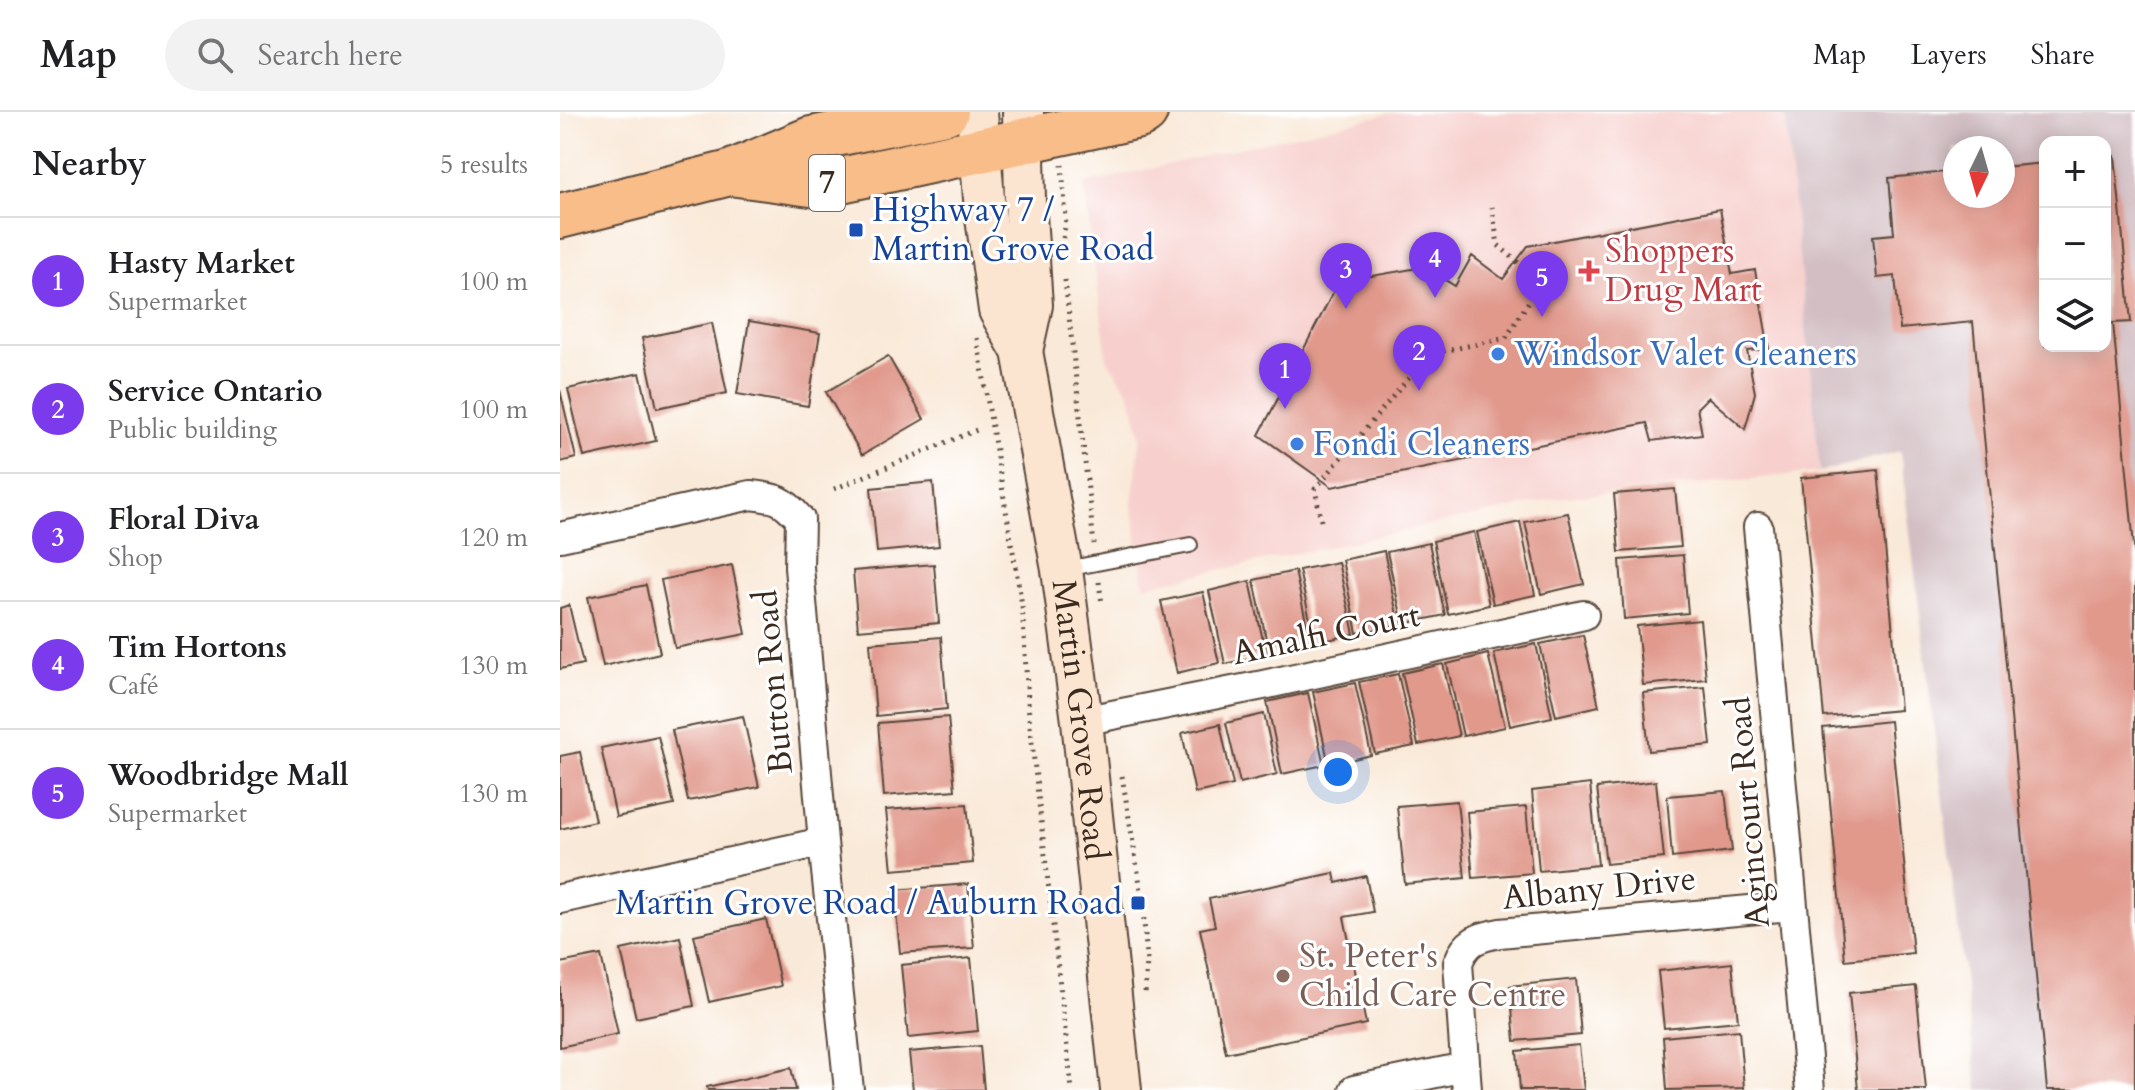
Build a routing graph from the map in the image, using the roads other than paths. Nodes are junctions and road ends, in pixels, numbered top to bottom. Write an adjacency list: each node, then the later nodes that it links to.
1 (946, 112): 5 (main road, 7)
2 (1145, 112): 3 (main road, 7)
3 (1023, 126): 4 (main road, 7); 7 (street, Martin Grove Road)
4 (978, 132): 5 (main road, 7); 7 (street, Martin Grove Road)
5 (730, 173): 6 (main road, 7)
6 (560, 216)
7 (1022, 351): 11 (street, Martin Grove Road)
8 (1758, 527): 16 (street, Agincourt Road)
9 (560, 537): 14 (street, Button Road)
10 (1190, 545): 11 (lane)
11 (1062, 570): 13 (street, Martin Grove Road)
12 (1584, 615): 13 (street, Amalfi Court)
13 (1082, 721): 19 (street, Martin Grove Road)
14 (823, 842): 15 (street); 18 (street, Button Road)
15 (560, 899)
16 (1792, 906): 17 (street, Albany Drive); 21 (street, Agincourt Road)
17 (1466, 1078): 20 (street)
18 (849, 1090)
19 (1121, 1090)
20 (1354, 1090)
21 (1810, 1090)

